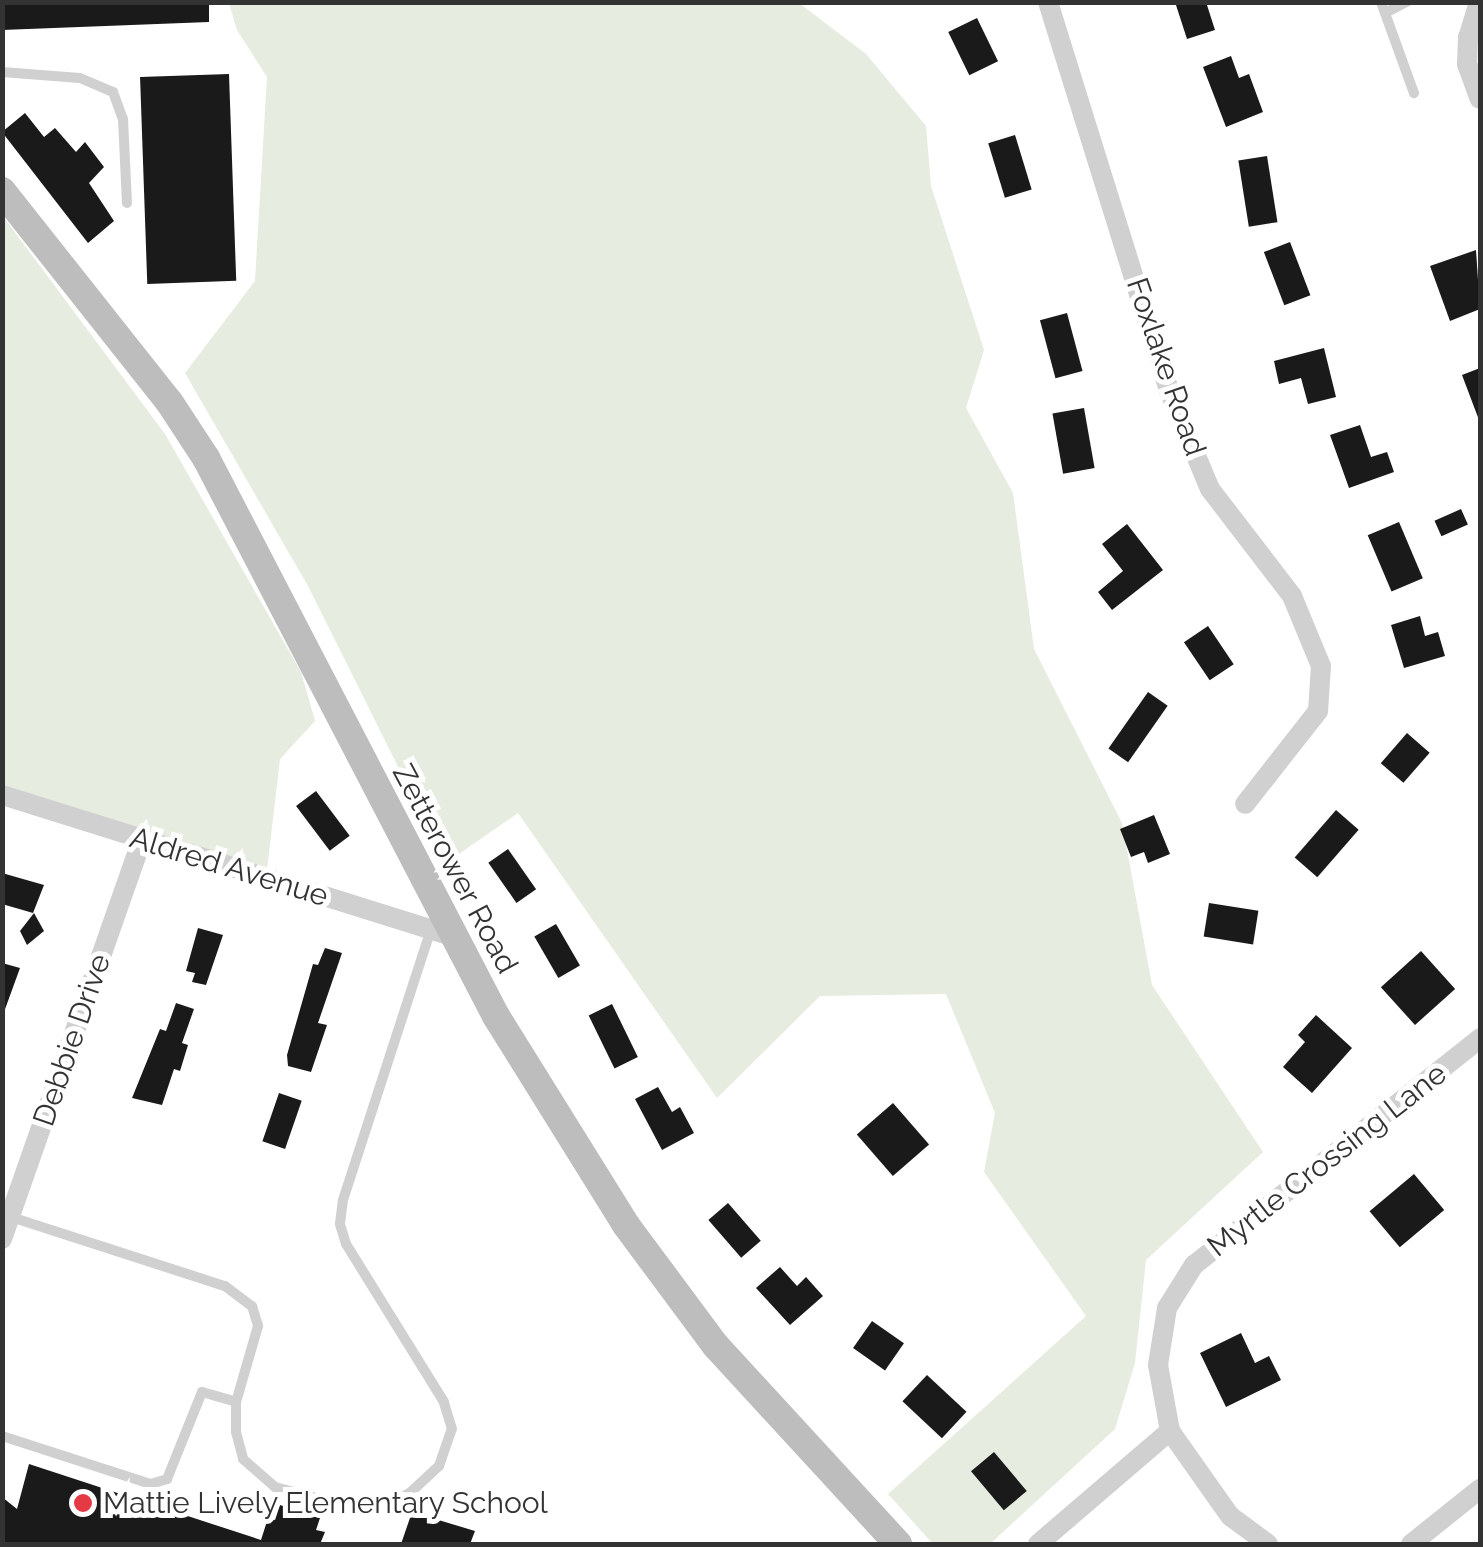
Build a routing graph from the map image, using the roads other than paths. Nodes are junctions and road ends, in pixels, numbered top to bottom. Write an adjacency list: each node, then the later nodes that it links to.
1 (1048, 2): 11 (street, Foxlake Road)
2 (1407, 2): 4 (lane)
3 (1474, 4): 7 (street)
4 (1382, 8): 6 (lane)
5 (2, 72): 9 (lane)
6 (1414, 93)
7 (1480, 99)
8 (2, 191): 13 (street, Zetterower Road)
9 (127, 203)
10 (2, 795): 12 (street, Aldred Avenue)
11 (1246, 804)
12 (140, 841): 13 (street, Aldred Avenue); 15 (street, Debbie Drive)
13 (443, 933): 17 (lane); 21 (street, Zetterower Road)
14 (1480, 1038): 18 (street, Myrtle Crossing Lane)
15 (7, 1215): 16 (street, Debbie Drive); 17 (lane)
16 (2, 1238)
17 (236, 1402): 19 (lane)
18 (1170, 1431): 22 (street); 23 (street, Myrtle Crossing Lane)
19 (2, 1436)
20 (1480, 1488): 24 (street)
21 (898, 1544)
22 (1038, 1544)
23 (1268, 1544)
24 (1411, 1544)

